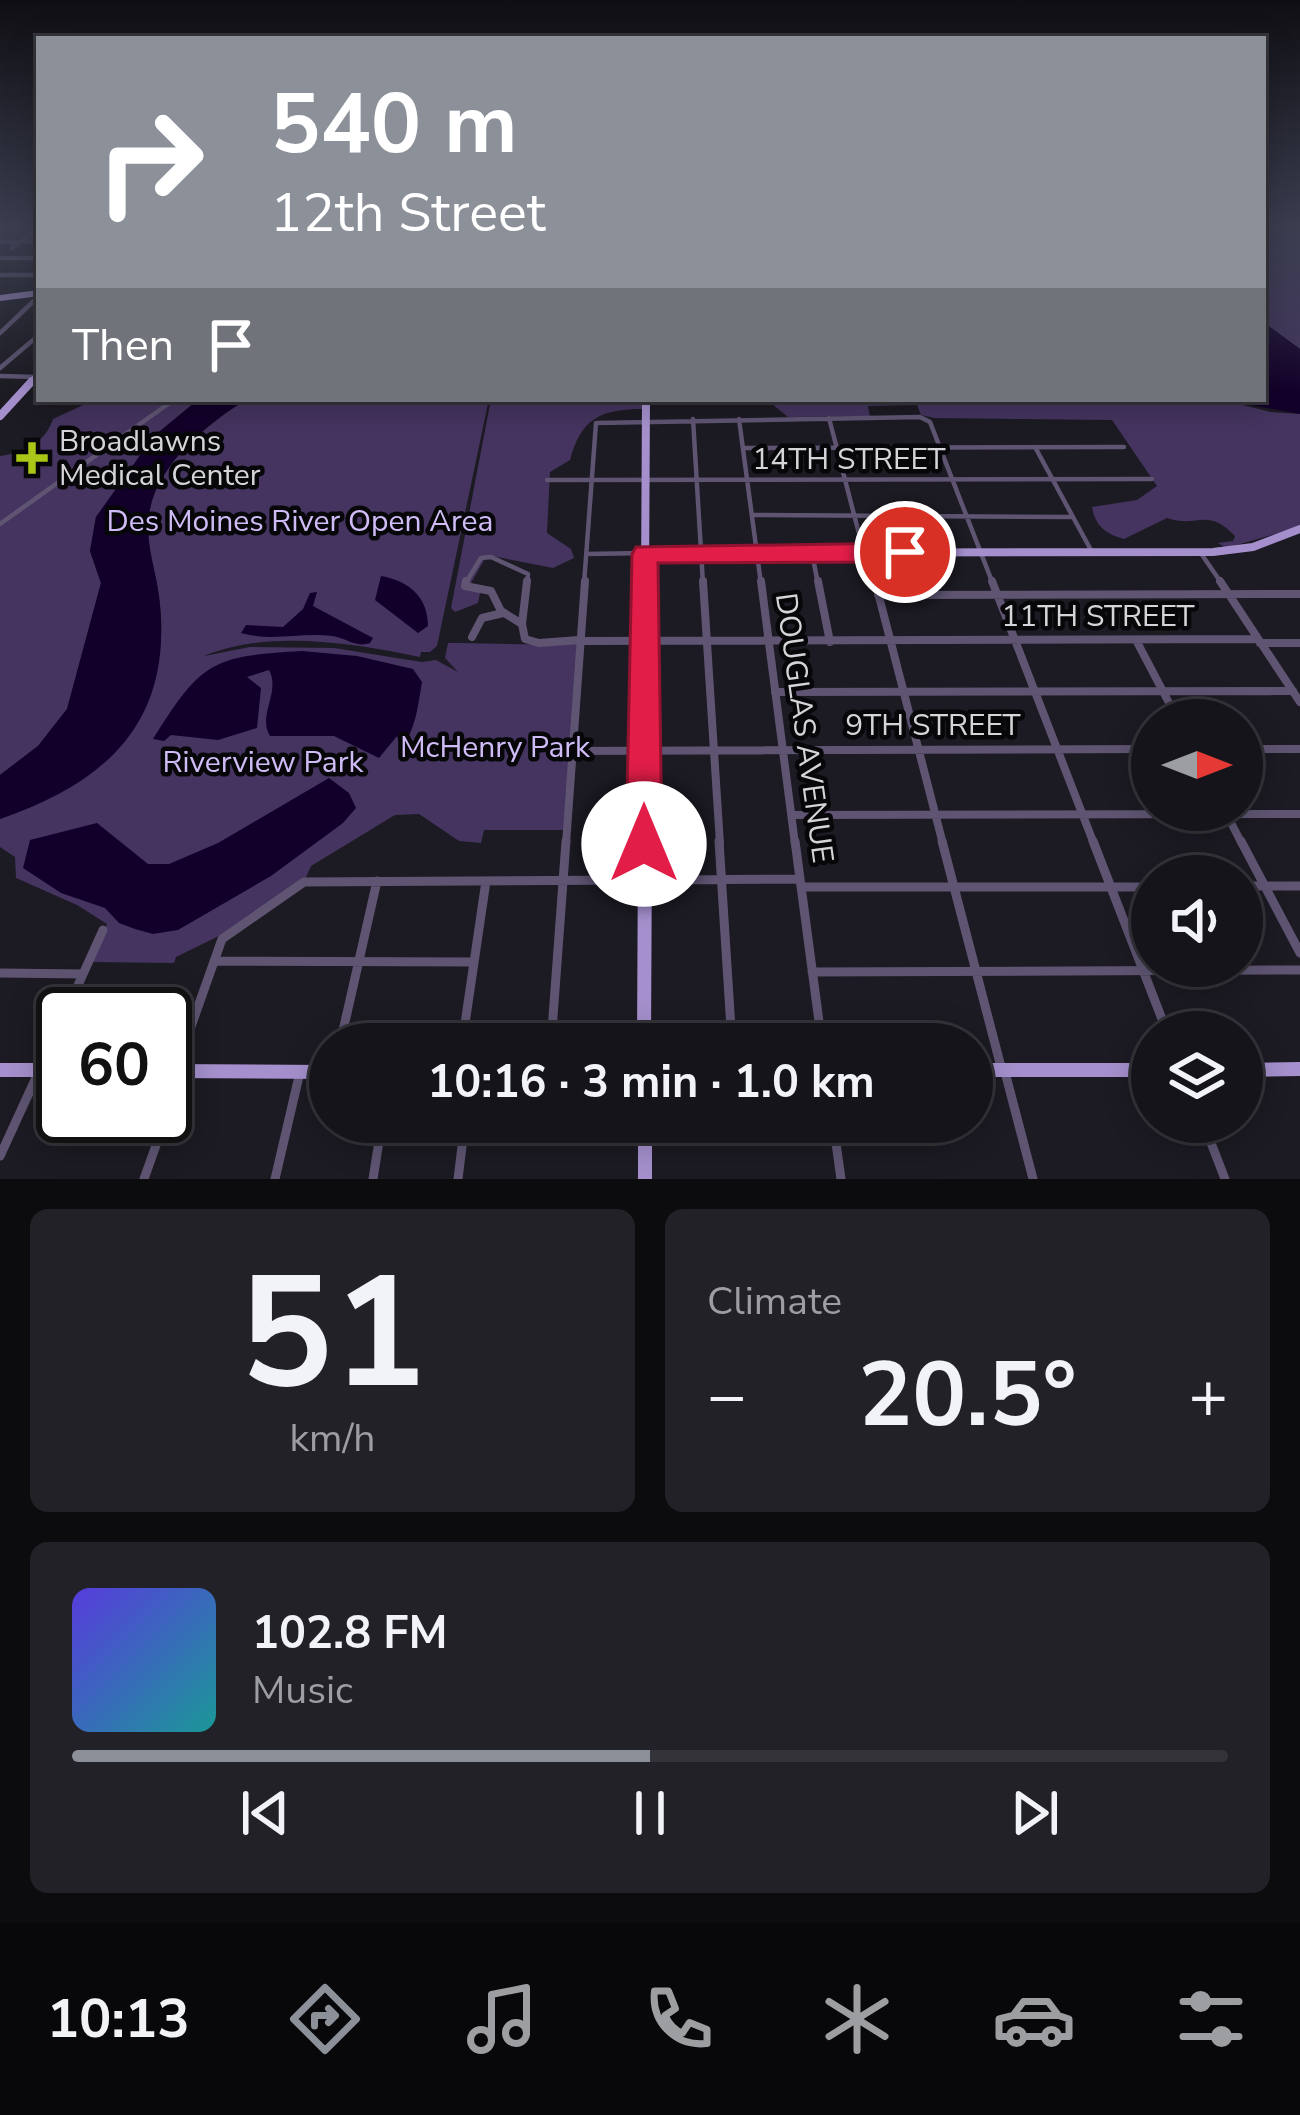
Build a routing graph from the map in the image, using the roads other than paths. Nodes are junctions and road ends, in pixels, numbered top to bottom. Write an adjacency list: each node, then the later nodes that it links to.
1 (36, 294): 3 (main road)
2 (36, 296): 4 (street)
3 (0, 298)
4 (0, 333)
5 (36, 338): 6 (street)
6 (0, 372): 7 (street)
7 (36, 375)
8 (36, 377): 11 (main road)
9 (171, 402): 34 (street)
10 (646, 402): 15 (main road)
11 (0, 416)
12 (693, 418): 13 (street); 15 (street); 27 (street)
13 (739, 418): 14 (street); 20 (street, DOUGLAS AVENUE)
14 (830, 418): 16 (street); 17 (street)
15 (646, 419): 25 (street); 26 (main road)
16 (837, 447): 17 (street); 20 (street); 29 (street)
17 (938, 447): 18 (street); 21 (street)
18 (1035, 447): 19 (street); 22 (street)
19 (1124, 447)
20 (743, 448): 28 (street, DOUGLAS AVENUE)
21 (951, 479): 22 (street, 14TH STREET); 29 (street, 14TH STREET); 31 (street)
22 (1052, 479): 23 (street, 14TH STREET); 33 (street)
23 (1152, 479)
24 (547, 480): 25 (street, 14TH STREET)
25 (592, 480): 26 (street, 14TH STREET); 43 (street)
26 (646, 480): 27 (street, 14TH STREET); 44 (main road)
27 (697, 480): 28 (street, 14TH STREET); 39 (street)
28 (747, 480): 29 (street, 14TH STREET); 32 (street, DOUGLAS AVENUE)
29 (845, 480): 30 (street)
30 (854, 514): 31 (street); 32 (street); 42 (street)
31 (964, 514): 33 (street); 36 (street)
32 (752, 515): 40 (street, DOUGLAS AVENUE)
33 (1072, 517): 37 (street)
34 (0, 524)
35 (1300, 529): 38 (main road)
36 (980, 552): 37 (main road); 42 (main road); 45 (street)
37 (1091, 552): 38 (main road)
38 (1200, 552): 46 (street)
39 (702, 553): 40 (main road); 44 (main road); 59 (street)
40 (757, 553): 41 (main road); 60 (street, DOUGLAS AVENUE)
41 (812, 553): 42 (main road); 55 (street)
42 (866, 553): 48 (street)
43 (586, 554): 44 (street); 54 (street)
44 (645, 554): 58 (main road)
45 (996, 594): 46 (street); 48 (street); 52 (street)
46 (1227, 594): 47 (street); 57 (street)
47 (1300, 594)
48 (878, 595): 56 (street)
49 (503, 613): 50 (street); 50 (street); 51 (street)
50 (522, 624): 54 (street, 11TH STREET)
51 (472, 638)
52 (1015, 640): 53 (street, 11TH STREET); 56 (street, 11TH STREET); 62 (street)
53 (1136, 640): 57 (street, 11TH STREET); 66 (street)
54 (579, 641): 58 (street, 11TH STREET); 74 (street)
55 (830, 641): 56 (street, 11TH STREET); 60 (street, 11TH STREET)
56 (890, 641): 65 (street)
57 (1259, 641): 61 (street, 11TH STREET); 63 (street)
58 (644, 642): 59 (street, 11TH STREET); 75 (main road)
59 (707, 642): 60 (street, 11TH STREET); 76 (street)
60 (769, 642): 64 (street, DOUGLAS AVENUE)
61 (1300, 643)
62 (1034, 691): 65 (street); 66 (street); 70 (street)
63 (1293, 691): 66 (street); 68 (street)
64 (776, 692): 65 (street); 77 (street, DOUGLAS AVENUE)
65 (903, 692): 69 (street)
66 (1163, 692): 67 (street)
67 (1167, 699)
68 (1300, 702)
69 (919, 749): 70 (street, 9TH STREET); 77 (street, 9TH STREET); 81 (street)
70 (1057, 749): 71 (street, 9TH STREET); 82 (street)
71 (1131, 749)
72 (1263, 749): 73 (street)
73 (1300, 749)
74 (570, 751): 75 (street, 9TH STREET); 85 (street)
75 (644, 751): 76 (street, 9TH STREET); 86 (main road)
76 (714, 751): 77 (street, 9TH STREET); 87 (street)
77 (784, 751): 80 (street, DOUGLAS AVENUE)
78 (1131, 813): 82 (street)
79 (1263, 813): 83 (street)
80 (792, 814): 81 (street); 90 (street, DOUGLAS AVENUE)
81 (936, 814): 82 (street); 93 (street)
82 (1082, 814): 94 (street)
83 (1300, 814)
84 (1236, 831): 91 (street)
85 (563, 880): 86 (street); 89 (street); 113 (street)
86 (644, 880): 87 (street); 114 (main road)
87 (722, 880): 90 (street); 115 (street)
88 (377, 881): 89 (street); 99 (street); 100 (street)
89 (486, 881): 101 (street)
90 (801, 883): 93 (street); 106 (street, DOUGLAS AVENUE)
91 (1265, 886): 92 (street); 98 (street)
92 (1300, 886)
93 (955, 887): 94 (street); 104 (street)
94 (1111, 887): 95 (street); 97 (street)
95 (1131, 887)
96 (103, 930): 108 (street)
97 (1131, 938)
98 (1300, 953)
99 (214, 961): 100 (street); 110 (street)
100 (359, 962): 101 (street); 111 (street)
101 (474, 962): 112 (street)
102 (1263, 970): 103 (street)
103 (1300, 970)
104 (977, 971): 105 (street); 106 (street); 120 (street)
105 (1131, 971)
106 (812, 972): 116 (street, DOUGLAS AVENUE)
107 (0, 973): 108 (street)
108 (83, 974): 109 (street)
109 (77, 987)
110 (192, 1022)
111 (345, 1023)
112 (465, 1023)
113 (553, 1023)
114 (644, 1023)
115 (732, 1023)
116 (819, 1023)
117 (0, 1070): 118 (main road)
118 (36, 1070)
119 (993, 1070): 120 (main road)
120 (1003, 1070): 121 (main road); 141 (street)
121 (1131, 1070)
122 (1263, 1070): 123 (main road)
123 (1300, 1070)
124 (192, 1072): 125 (main road)
125 (300, 1072): 126 (main road); 136 (street)
126 (309, 1072)
127 (36, 1079): 134 (street)
128 (155, 1143): 135 (street)
129 (379, 1143): 137 (street)
130 (462, 1143): 138 (street)
131 (645, 1143): 139 (main road)
132 (836, 1143): 140 (street)
133 (1210, 1143): 142 (street)
134 (0, 1156)
135 (145, 1179)
136 (275, 1179)
137 (373, 1179)
138 (458, 1179)
139 (645, 1179)
140 (841, 1179)
141 (1033, 1179)
142 (1225, 1179)

